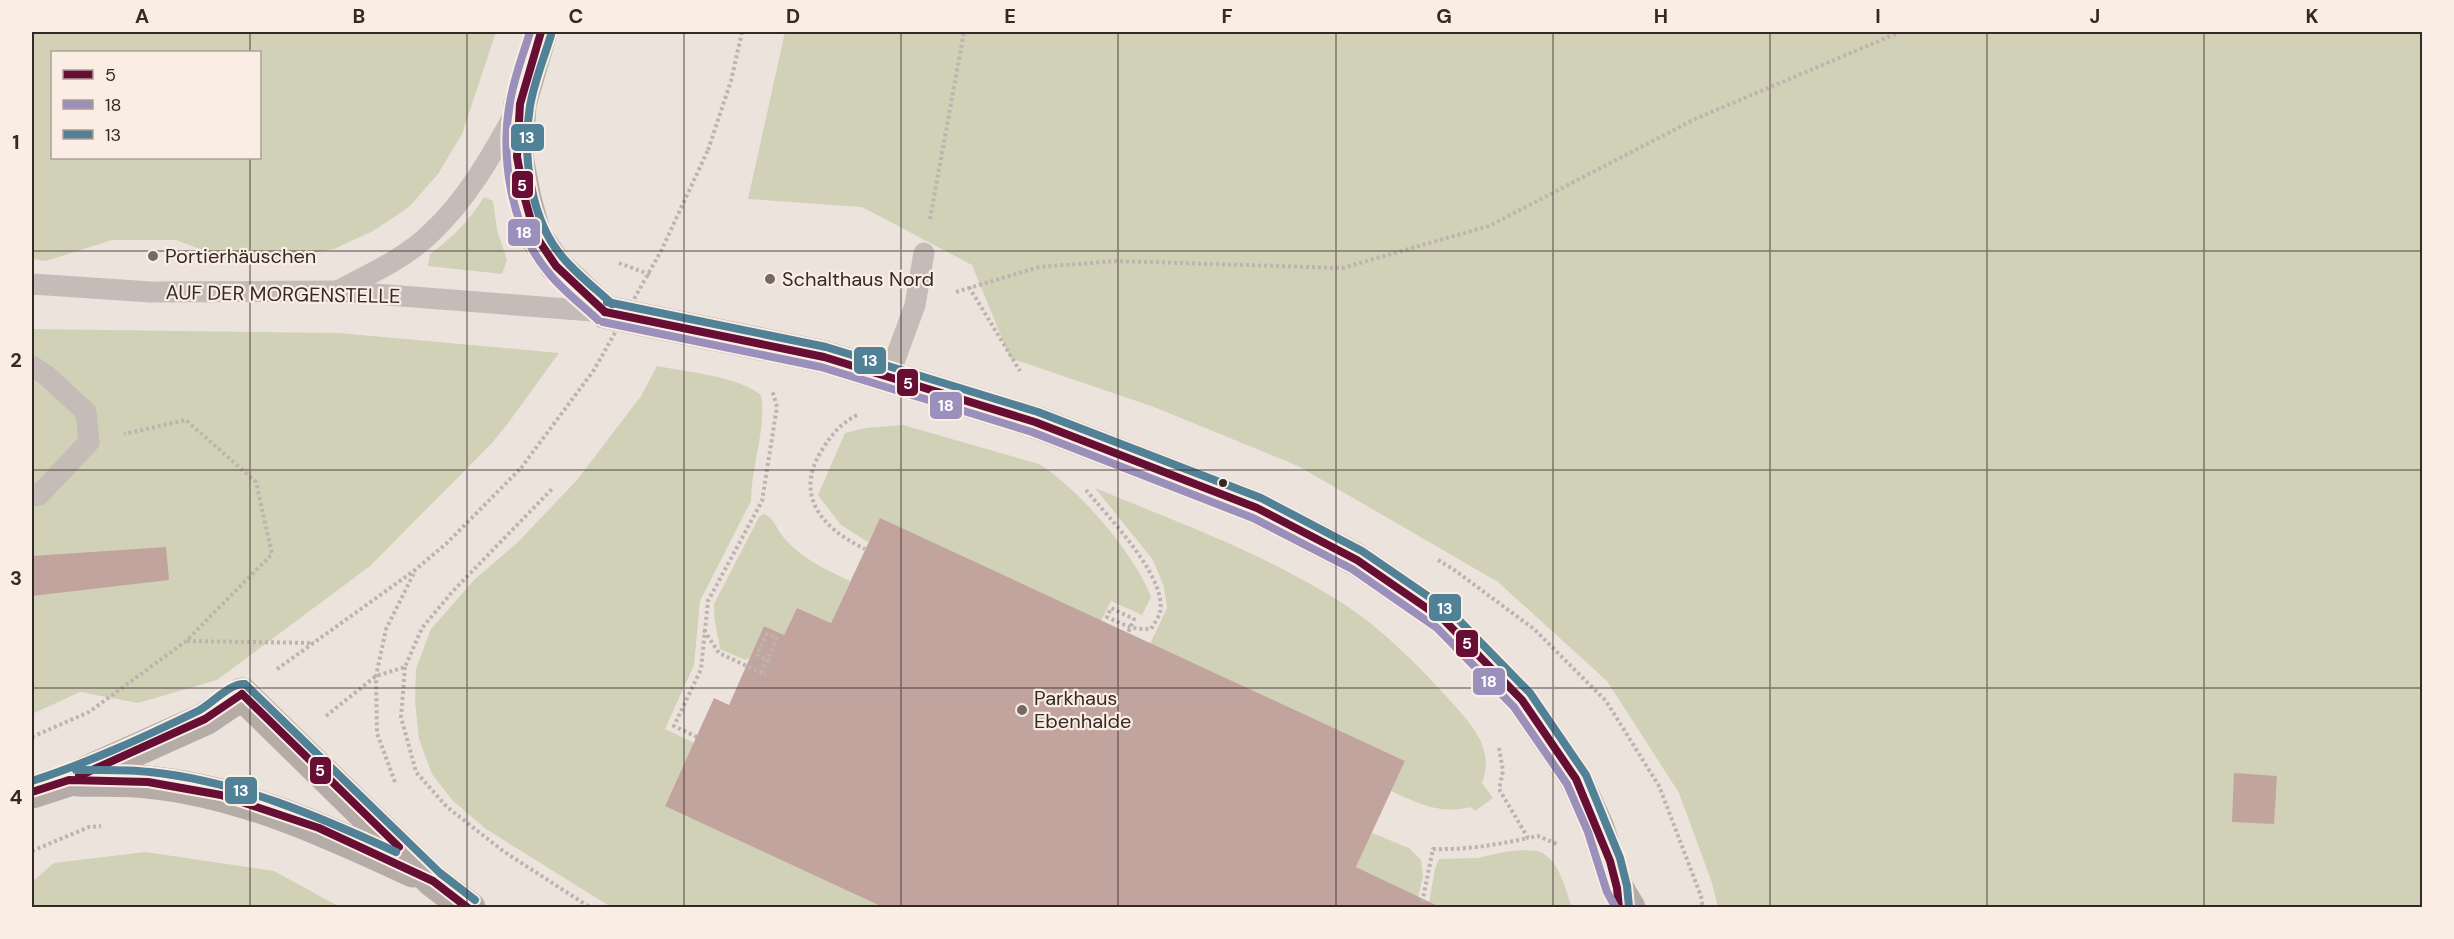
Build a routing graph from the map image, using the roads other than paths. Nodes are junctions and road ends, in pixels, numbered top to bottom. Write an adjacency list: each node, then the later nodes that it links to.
1 (541, 32): 2 (street)
2 (520, 104): 5 (lane); 6 (street)
3 (924, 253): 8 (lane)
4 (32, 284): 5 (lane, AUF DER MORGENSTELLE)
5 (337, 291): 6 (lane, AUF DER MORGENSTELLE)
6 (605, 312): 8 (street)
7 (32, 366): 9 (lane)
8 (889, 376): 13 (street)
9 (32, 496)
10 (69, 780): 11 (street); 12 (street); 12 (street)
11 (32, 792)
12 (433, 881): 14 (street)
13 (1622, 901)
14 (469, 908)

